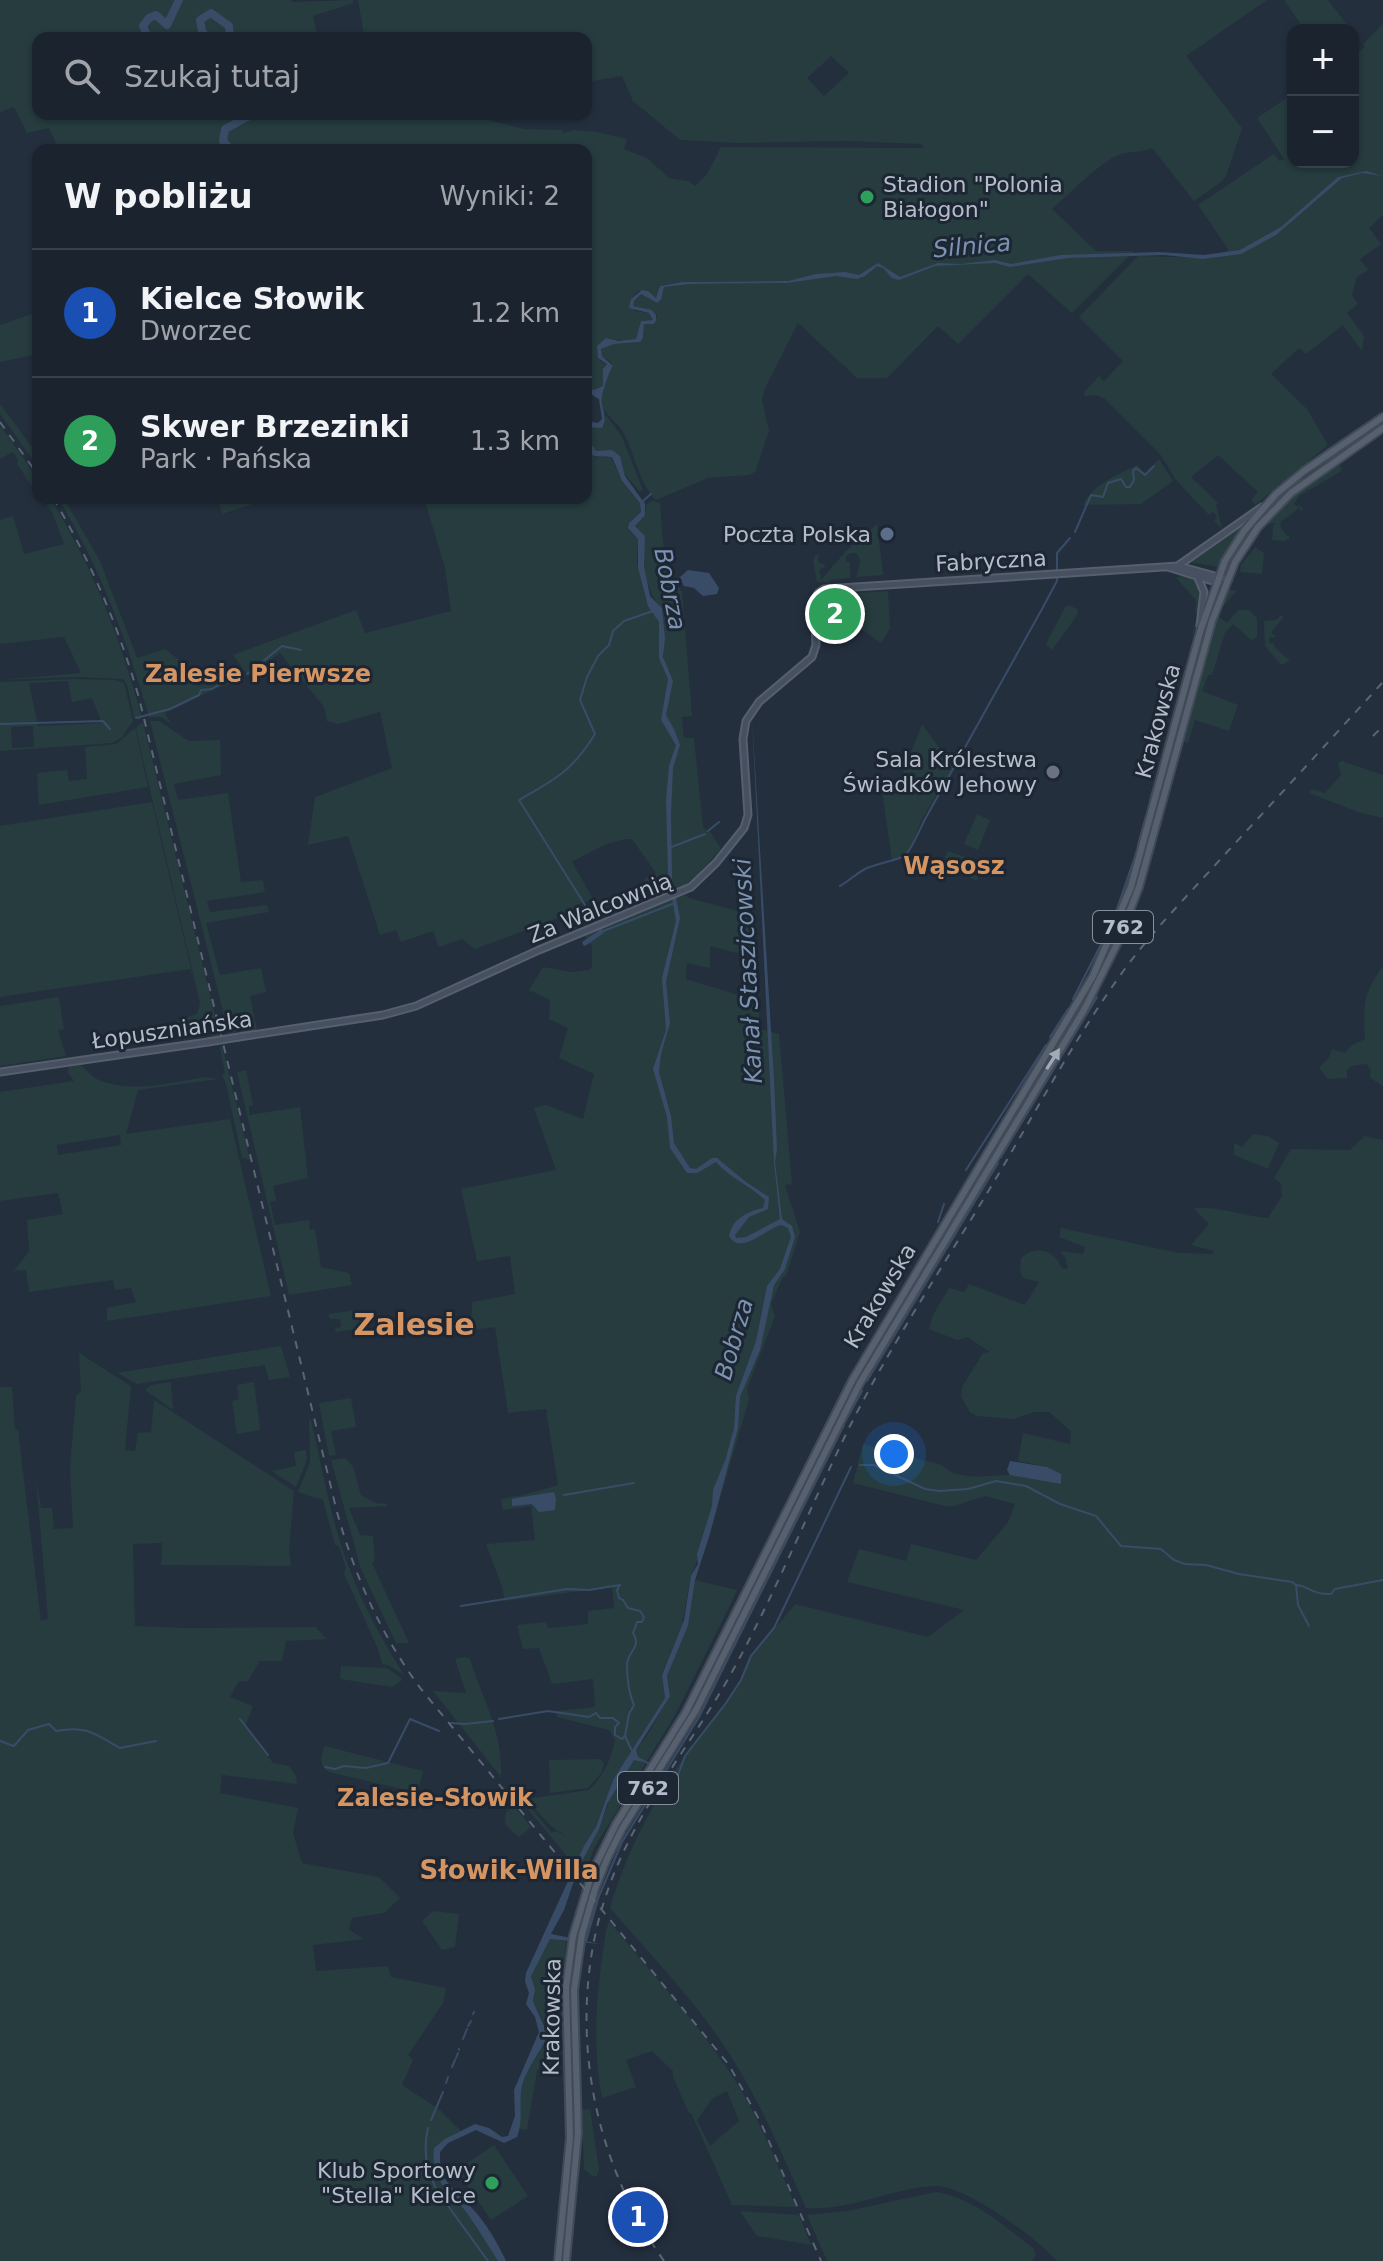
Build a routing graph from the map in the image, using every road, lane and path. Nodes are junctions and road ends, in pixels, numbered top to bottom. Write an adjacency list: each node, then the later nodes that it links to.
1 (1383, 417): 3 (main road, Krakowska / 762)
2 (1383, 428): 7 (main road, Krakowska / 762)
3 (1266, 505): 4 (main road); 7 (main road, Krakowska / 762)
4 (1178, 566): 5 (main road, Fabryczna); 7 (main road, Fabryczna)
5 (1167, 567): 6 (main road, Fabryczna); 9 (main road, Fabryczna)
6 (1197, 577): 7 (main road, Fabryczna); 8 (main road)
7 (1221, 580): 8 (main road, Krakowska / 762); 13 (main road, Krakowska / 762, one-way to 7)
8 (1200, 632): 12 (main road, Krakowska / 762)
9 (812, 657): 10 (main road, Za Walcownią)
10 (348, 1020): 11 (main road, Łopuszniańska, bridge)
11 (0, 1072)
12 (558, 2261)
13 (566, 2261)

